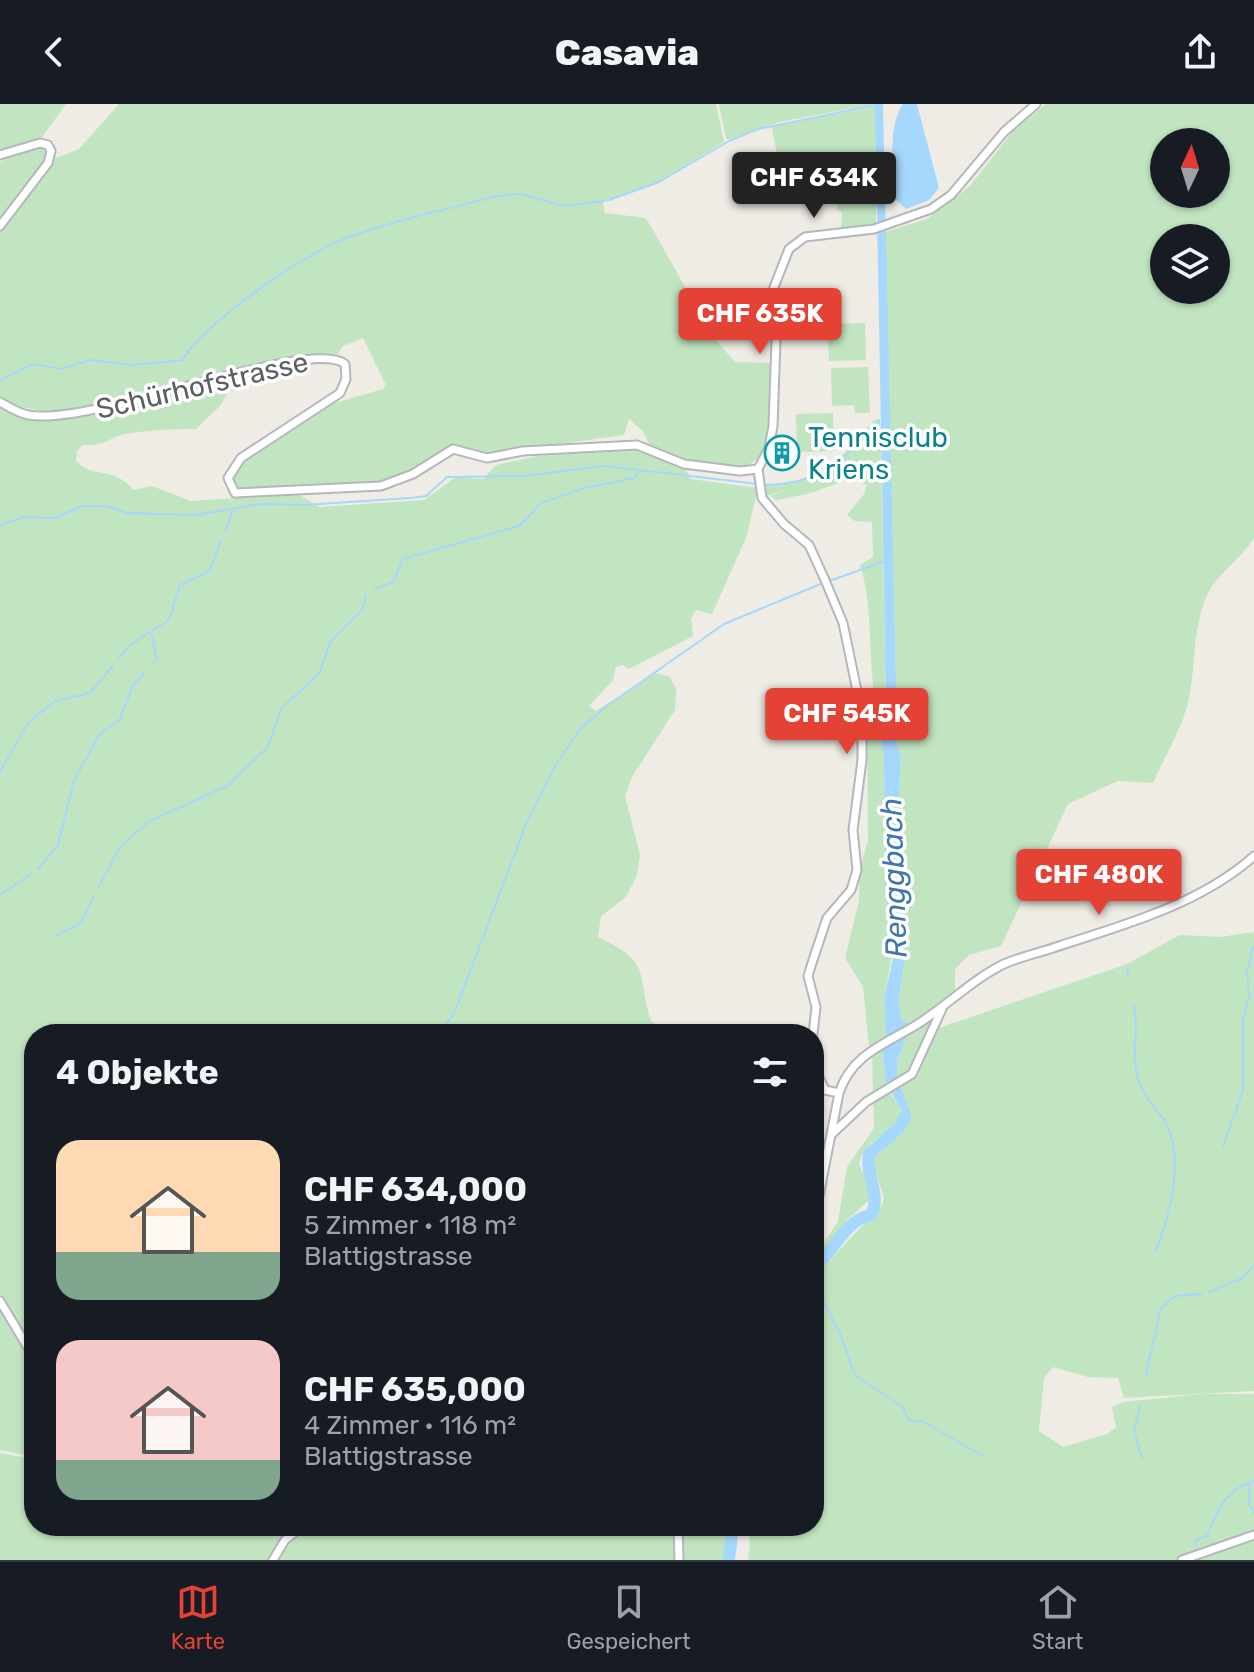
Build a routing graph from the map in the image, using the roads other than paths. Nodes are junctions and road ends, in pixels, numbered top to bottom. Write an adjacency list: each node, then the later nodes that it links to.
1 (1036, 104): 5 (street)
2 (0, 155): 3 (street)
3 (0, 226)
4 (0, 402): 5 (street, Schürhofstrasse)
5 (760, 474): 8 (street)
6 (1254, 856): 7 (street)
7 (942, 1009): 10 (street); 11 (street)
8 (814, 1024)
9 (824, 1088): 10 (street)
10 (839, 1093): 11 (street)
11 (832, 1134): 12 (street)
12 (824, 1173)
13 (0, 1301): 14 (street)
14 (24, 1341)
15 (1254, 1535): 20 (street)
16 (290, 1536): 18 (street)
17 (678, 1536): 19 (street)
18 (273, 1560)
19 (679, 1560)
20 (1182, 1560)

